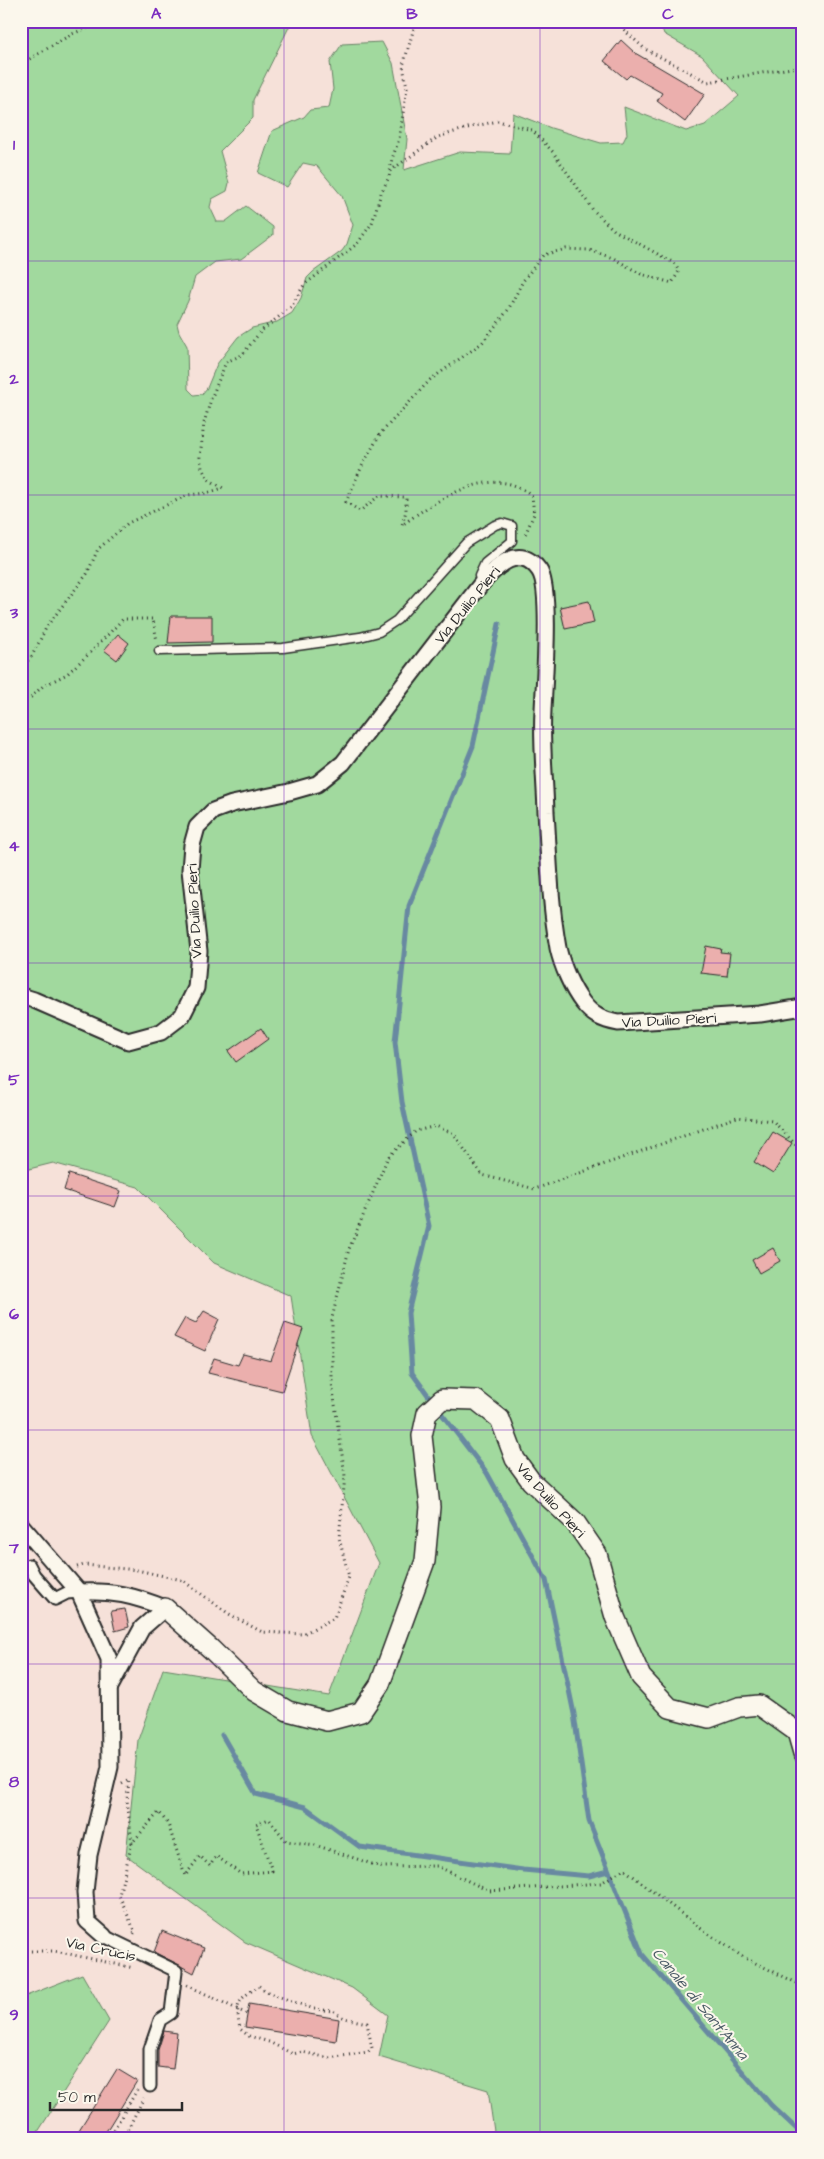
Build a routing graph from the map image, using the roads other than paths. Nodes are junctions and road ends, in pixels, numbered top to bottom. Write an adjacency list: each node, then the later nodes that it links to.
1 (481, 584): 2 (lane); 3 (street, Via Duilio Pieri); 4 (street, Via Duilio Pieri)
2 (159, 651)
3 (21, 996)
4 (803, 1007)
5 (21, 1525): 7 (street)
6 (29, 1564): 7 (street)
7 (79, 1592): 8 (street, Via Duilio Pieri); 9 (street)
8 (165, 1608): 9 (street); 10 (street, Via Duilio Pieri)
9 (109, 1690): 11 (street)
10 (803, 1753)
11 (104, 1936): 12 (street)
12 (145, 2086)

